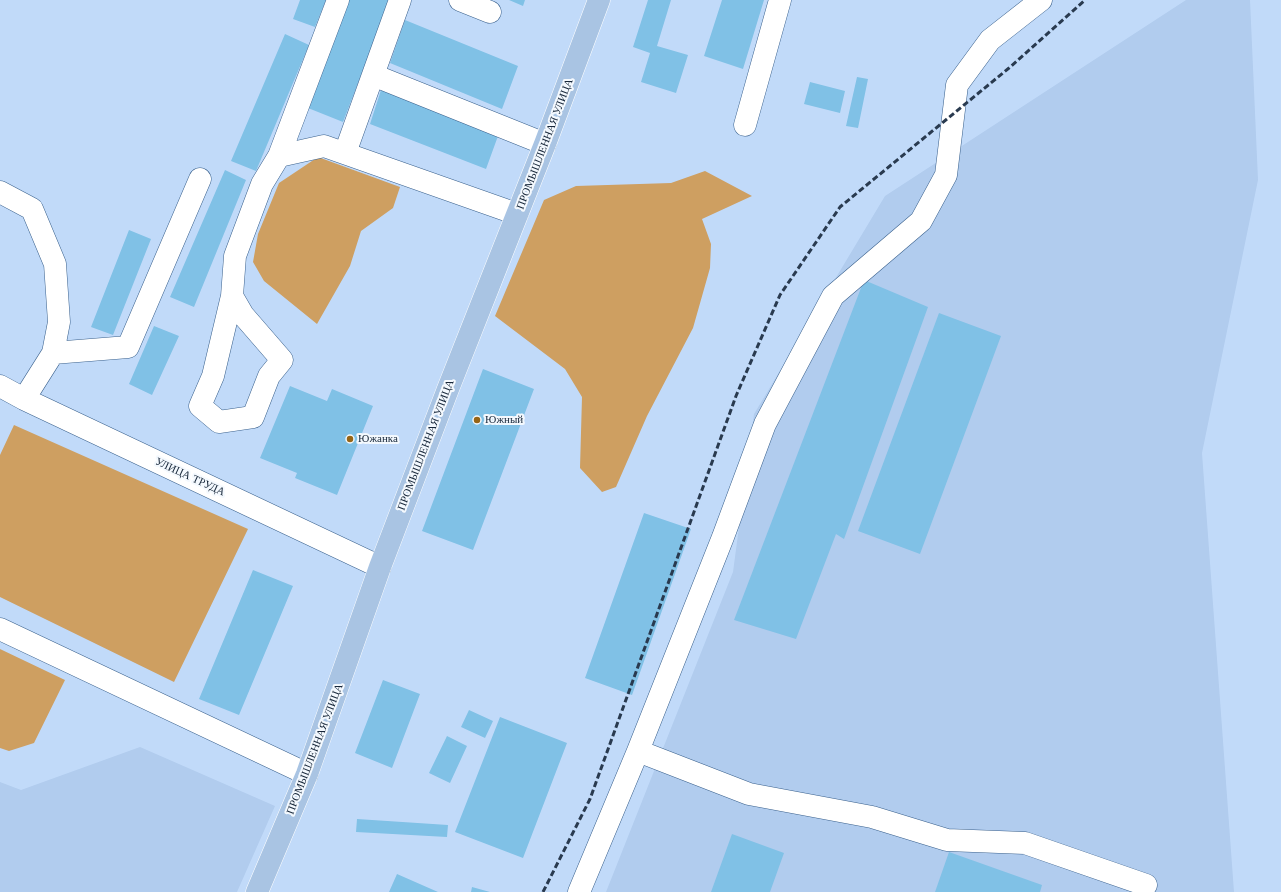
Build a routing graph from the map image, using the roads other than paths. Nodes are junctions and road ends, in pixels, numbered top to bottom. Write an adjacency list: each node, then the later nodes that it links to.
1 (338, 0): 14 (street)
2 (400, 0): 10 (street)
3 (460, 0): 8 (street)
4 (600, 0): 12 (main road, ПРОМЫШЛЕННАЯ УЛИЦА)
5 (780, 0): 11 (street)
6 (1020, 0): 9 (street)
7 (1041, 0): 9 (street)
8 (490, 12)
9 (990, 40): 24 (street)
10 (373, 75): 12 (street); 13 (street)
11 (745, 125)
12 (545, 144): 17 (main road, ПРОМЫШЛЕННАЯ УЛИЦА)
13 (345, 153): 14 (street); 17 (street)
14 (279, 156): 18 (street)
15 (200, 179): 19 (street)
16 (0, 192): 19 (street)
17 (517, 214): 22 (main road, ПРОМЫШЛЕННАЯ УЛИЦА)
18 (232, 296): 18 (street)
19 (53, 353): 21 (street)
20 (0, 386): 21 (street, УЛИЦА ТРУДА)
21 (24, 399): 22 (street, УЛИЦА ТРУДА)
22 (380, 567): 25 (main road, ПРОМЫШЛЕННАЯ УЛИЦА)
23 (0, 629): 25 (street)
24 (638, 751): 26 (street); 28 (street)
25 (307, 774): 27 (main road, ПРОМЫШЛЕННАЯ УЛИЦА)
26 (1146, 885)
27 (257, 892)
28 (579, 892)

